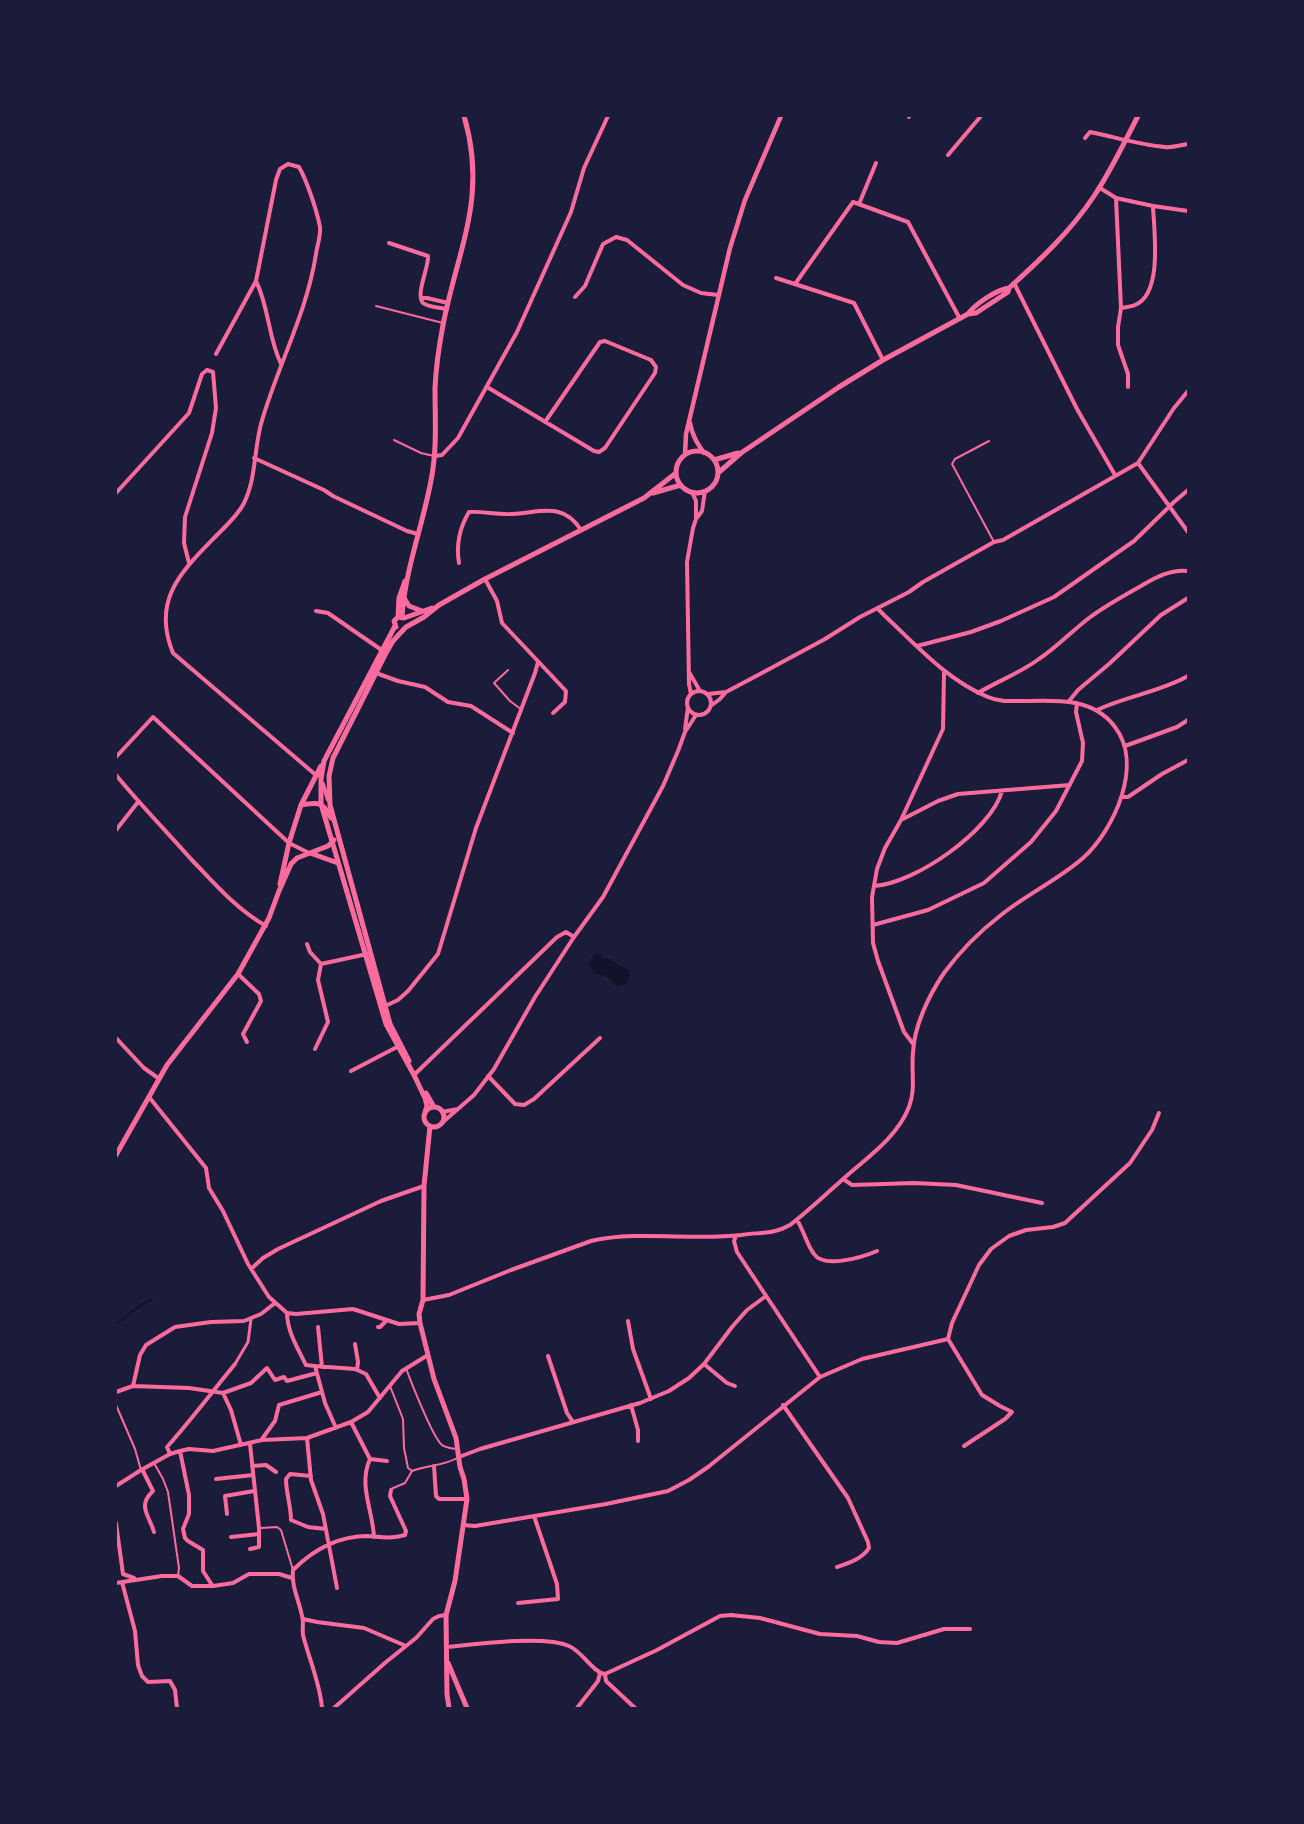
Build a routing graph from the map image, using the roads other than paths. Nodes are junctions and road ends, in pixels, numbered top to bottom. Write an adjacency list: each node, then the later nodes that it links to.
1 (464, 116): 24 (main road)
2 (608, 116): 31 (street)
3 (782, 116): 21 (street)
4 (981, 116): 9 (street)
5 (1138, 116): 7 (main road)
6 (1085, 138): 7 (street)
7 (1125, 141): 8 (street); 11 (main road)
8 (1188, 144)
9 (948, 155)
10 (876, 163): 13 (street)
11 (1099, 187): 12 (street); 19 (main road)
12 (1116, 198): 14 (street); 25 (street)
13 (860, 204): 20 (street); 26 (street)
14 (1153, 206): 15 (street); 25 (street)
15 (1188, 211)
16 (389, 243): 24 (street)
17 (776, 278): 20 (street)
18 (256, 281): 28 (street); 30 (street); 30 (street)
19 (1014, 283): 26 (main road); 47 (street)
20 (795, 284): 29 (street)
21 (718, 295): 22 (street); 34 (street)
22 (575, 297)
23 (376, 306): 27 (lane)
24 (447, 306): 27 (main road)
25 (1121, 308): 32 (street)
26 (960, 319): 29 (main road)
27 (443, 323): 41 (main road)
28 (216, 354)
29 (883, 360): 39 (main road)
30 (281, 364): 42 (street)
31 (487, 387): 35 (street); 41 (street)
32 (1128, 387)
33 (1188, 391): 44 (street)
34 (690, 420): 38 (street); 40 (street)
35 (545, 422): 35 (street)
36 (394, 440): 41 (lane)
37 (989, 441): 59 (lane)
38 (704, 453): 40 (main road); 43 (main road)
39 (741, 453): 43 (main road); 46 (main road)
40 (686, 454): 45 (main road)
41 (434, 456): 58 (main road)
42 (254, 458): 58 (street); 61 (street)
43 (714, 460): 46 (main road)
44 (1138, 463): 47 (street); 54 (street)
45 (676, 472): 48 (main road); 52 (main road)
46 (718, 473): 50 (main road)
47 (1115, 475): 59 (street)
48 (681, 485): 51 (main road); 52 (main road)
49 (1188, 490): 54 (street)
50 (705, 491): 51 (main road); 55 (street)
51 (692, 492): 55 (street)
52 (651, 493): 56 (main road)
53 (116, 494): 61 (street)
54 (1169, 506): 57 (street); 74 (street)
55 (696, 519): 78 (street)
56 (581, 530): 60 (street); 63 (main road)
57 (1188, 532)
58 (418, 534): 64 (main road)
59 (994, 542): 68 (street)
60 (459, 563)
61 (189, 564): 103 (street)
62 (1188, 571): 84 (street)
63 (485, 579): 67 (main road); 76 (street)
64 (406, 580): 65 (main road); 71 (main road)
65 (403, 598): 70 (main road); 71 (main road)
66 (1188, 598): 87 (street)
67 (439, 606): 70 (main road); 73 (main road)
68 (879, 609): 74 (street); 83 (street)
69 (316, 611): 75 (street)
70 (424, 612): 71 (main road)
71 (401, 617): 72 (main road); 73 (main road)
72 (395, 626): 73 (main road); 75 (main road)
73 (405, 628): 75 (main road)
74 (916, 646): 80 (street)
75 (384, 652): 79 (main road)
76 (538, 662): 91 (street); 93 (street)
77 (508, 670): 91 (lane)
78 (689, 671): 82 (street); 85 (street)
79 (374, 672): 97 (street); 102 (main road); 103 (main road)
80 (944, 672): 84 (street); 111 (street)
81 (1188, 676): 92 (street)
82 (700, 691): 85 (street); 86 (street)
83 (726, 692): 86 (street); 89 (street)
84 (978, 693): 87 (street)
85 (691, 694): 90 (street)
86 (708, 694): 89 (street)
87 (1068, 701): 88 (street)
88 (1077, 703): 92 (street); 104 (street)
89 (712, 705): 94 (street)
90 (688, 707): 94 (street); 96 (street)
91 (522, 710): 97 (street)
92 (1097, 710): 98 (street)
93 (553, 713)
94 (696, 715): 96 (street)
95 (1188, 720): 98 (street)
96 (685, 732): 122 (street)
97 (513, 733): 127 (street)
98 (1125, 746): 106 (street)
99 (116, 757): 114 (street)
100 (1188, 760): 106 (street)
101 (116, 775): 107 (street)
102 (329, 776): 103 (street); 110 (main road)
103 (319, 777): 108 (main road); 109 (main road); 110 (street)
104 (1070, 785): 105 (street); 120 (street)
105 (1002, 791): 111 (street); 118 (street)
106 (1122, 797): 131 (street)
107 (138, 802): 112 (street); 121 (street)
108 (321, 804): 109 (main road); 113 (main road); 115 (main road)
109 (301, 805): 114 (main road)
110 (330, 805): 113 (main road)
111 (901, 820): 118 (street)
112 (116, 830)
113 (338, 834): 115 (main road); 124 (main road)
114 (289, 843): 116 (street); 119 (main road)
115 (332, 843): 116 (main road); 117 (main road)
116 (310, 853): 117 (main road); 119 (main road)
117 (338, 862): 124 (main road)
118 (874, 886): 120 (street)
119 (279, 891): 121 (main road)
120 (873, 925): 131 (street)
121 (266, 926): 126 (main road)
122 (574, 937): 135 (street); 136 (street)
123 (308, 944): 125 (street)
124 (368, 954): 125 (street); 127 (main road)
125 (321, 964): 133 (street)
126 (238, 974): 130 (street); 137 (main road)
127 (383, 1007): 132 (main road); 135 (main road)
128 (116, 1038): 137 (street)
129 (600, 1038): 136 (street)
130 (247, 1042)
131 (914, 1045): 147 (street)
132 (397, 1047): 134 (street); 135 (main road)
133 (315, 1049)
134 (351, 1071)
135 (415, 1074): 139 (main road); 141 (main road)
136 (488, 1076): 140 (street)
137 (158, 1078): 138 (main road)
138 (148, 1096): 146 (main road); 153 (street)
139 (434, 1107): 141 (main road); 142 (main road)
140 (459, 1109): 142 (street); 144 (street)
141 (425, 1112): 145 (main road)
142 (442, 1112): 144 (main road)
143 (1159, 1113): 164 (street)
144 (443, 1122): 145 (main road)
145 (430, 1126): 148 (main road)
146 (116, 1155)
147 (843, 1179): 149 (street); 150 (street)
148 (424, 1183): 153 (street); 155 (main road)
149 (1042, 1203)
150 (797, 1220): 151 (street); 152 (street)
151 (736, 1236): 154 (street); 155 (street)
152 (877, 1251)
153 (251, 1269): 156 (street)
154 (766, 1296): 169 (street); 175 (street)
155 (423, 1300): 161 (main road)
156 (275, 1303): 157 (street); 158 (street)
157 (287, 1313): 159 (street); 170 (street)
158 (251, 1319): 168 (street); 177 (street)
159 (387, 1320): 161 (street); 163 (street)
160 (628, 1321): 184 (street)
161 (420, 1323): 166 (main road)
162 (318, 1327): 171 (street)
163 (378, 1327)
164 (948, 1339): 175 (street); 196 (street)
165 (355, 1344): 173 (street)
166 (428, 1354): 172 (street); 197 (main road)
167 (548, 1356): 189 (street)
168 (235, 1364): 179 (street)
169 (704, 1364): 178 (street); 184 (street)
170 (315, 1366): 171 (street); 174 (street)
171 (322, 1367): 173 (street)
172 (406, 1368): 176 (street); 197 (lane)
173 (356, 1369): 183 (street)
174 (317, 1373): 181 (street); 182 (street)
175 (820, 1377): 186 (street)
176 (389, 1385): 183 (street); 207 (lane)
177 (133, 1386): 179 (street); 180 (street)
178 (735, 1386)
179 (215, 1391): 182 (street); 199 (street)
180 (116, 1392)
181 (322, 1392): 190 (street); 192 (street)
182 (223, 1393): 195 (street)
183 (380, 1398): 188 (street)
184 (651, 1399): 187 (street)
185 (116, 1405): 206 (lane)
186 (783, 1405): 217 (street); 227 (street)
187 (631, 1406): 189 (street); 193 (street)
188 (351, 1422): 190 (street); 201 (street)
189 (573, 1422): 200 (street)
190 (336, 1428): 191 (street)
191 (307, 1438): 192 (street); 210 (street)
192 (262, 1440): 194 (street)
193 (638, 1441)
194 (250, 1444): 195 (street); 204 (street)
195 (241, 1445): 198 (street)
196 (964, 1446)
197 (458, 1449): 200 (main road)
198 (180, 1451): 199 (street); 234 (street)
199 (170, 1454): 203 (street)
200 (459, 1457): 205 (lane); 215 (main road)
201 (370, 1459): 202 (street); 224 (street)
202 (387, 1461)
203 (154, 1463): 206 (street); 229 (lane)
204 (252, 1466): 208 (street); 209 (street)
205 (434, 1466): 207 (lane); 215 (street)
206 (142, 1470): 212 (street); 222 (street)
207 (412, 1471): 213 (lane)
208 (276, 1472)
209 (253, 1475): 211 (street); 214 (street)
210 (311, 1476): 220 (street); 220 (street)
211 (216, 1479)
212 (116, 1486)
213 (391, 1490): 224 (street)
214 (254, 1491): 216 (street); 221 (street)
215 (467, 1499): 219 (main road)
216 (226, 1514)
217 (534, 1516): 219 (street); 236 (street)
218 (116, 1523): 231 (street)
219 (463, 1525): 237 (main road)
220 (326, 1529): 225 (street)
221 (259, 1531): 223 (street); 226 (street); 228 (lane)
222 (154, 1532)
223 (231, 1537)
224 (374, 1537): 225 (street)
225 (329, 1544): 228 (street); 235 (street)
226 (250, 1549)
227 (837, 1567)
228 (293, 1570): 230 (street)
229 (178, 1576): 231 (street); 234 (street)
230 (292, 1578): 234 (street); 238 (street)
231 (135, 1580): 233 (street)
232 (116, 1582): 233 (street)
233 (122, 1582): 246 (street)
234 (213, 1586)
235 (337, 1588)
236 (518, 1603)
237 (446, 1616): 240 (street); 241 (main road)
238 (303, 1619): 240 (street); 247 (street)
239 (970, 1629): 243 (street)
240 (406, 1646): 248 (street)
241 (447, 1647): 242 (main road); 243 (street)
242 (447, 1662): 244 (main road); 245 (main road)
243 (603, 1674): 251 (street); 252 (street)
244 (461, 1691): 245 (main road); 250 (main road)
245 (447, 1694): 249 (main road)
246 (177, 1708)
247 (322, 1708)
248 (334, 1708)
249 (449, 1708)
250 (467, 1708)
251 (577, 1708)
252 (635, 1708)

